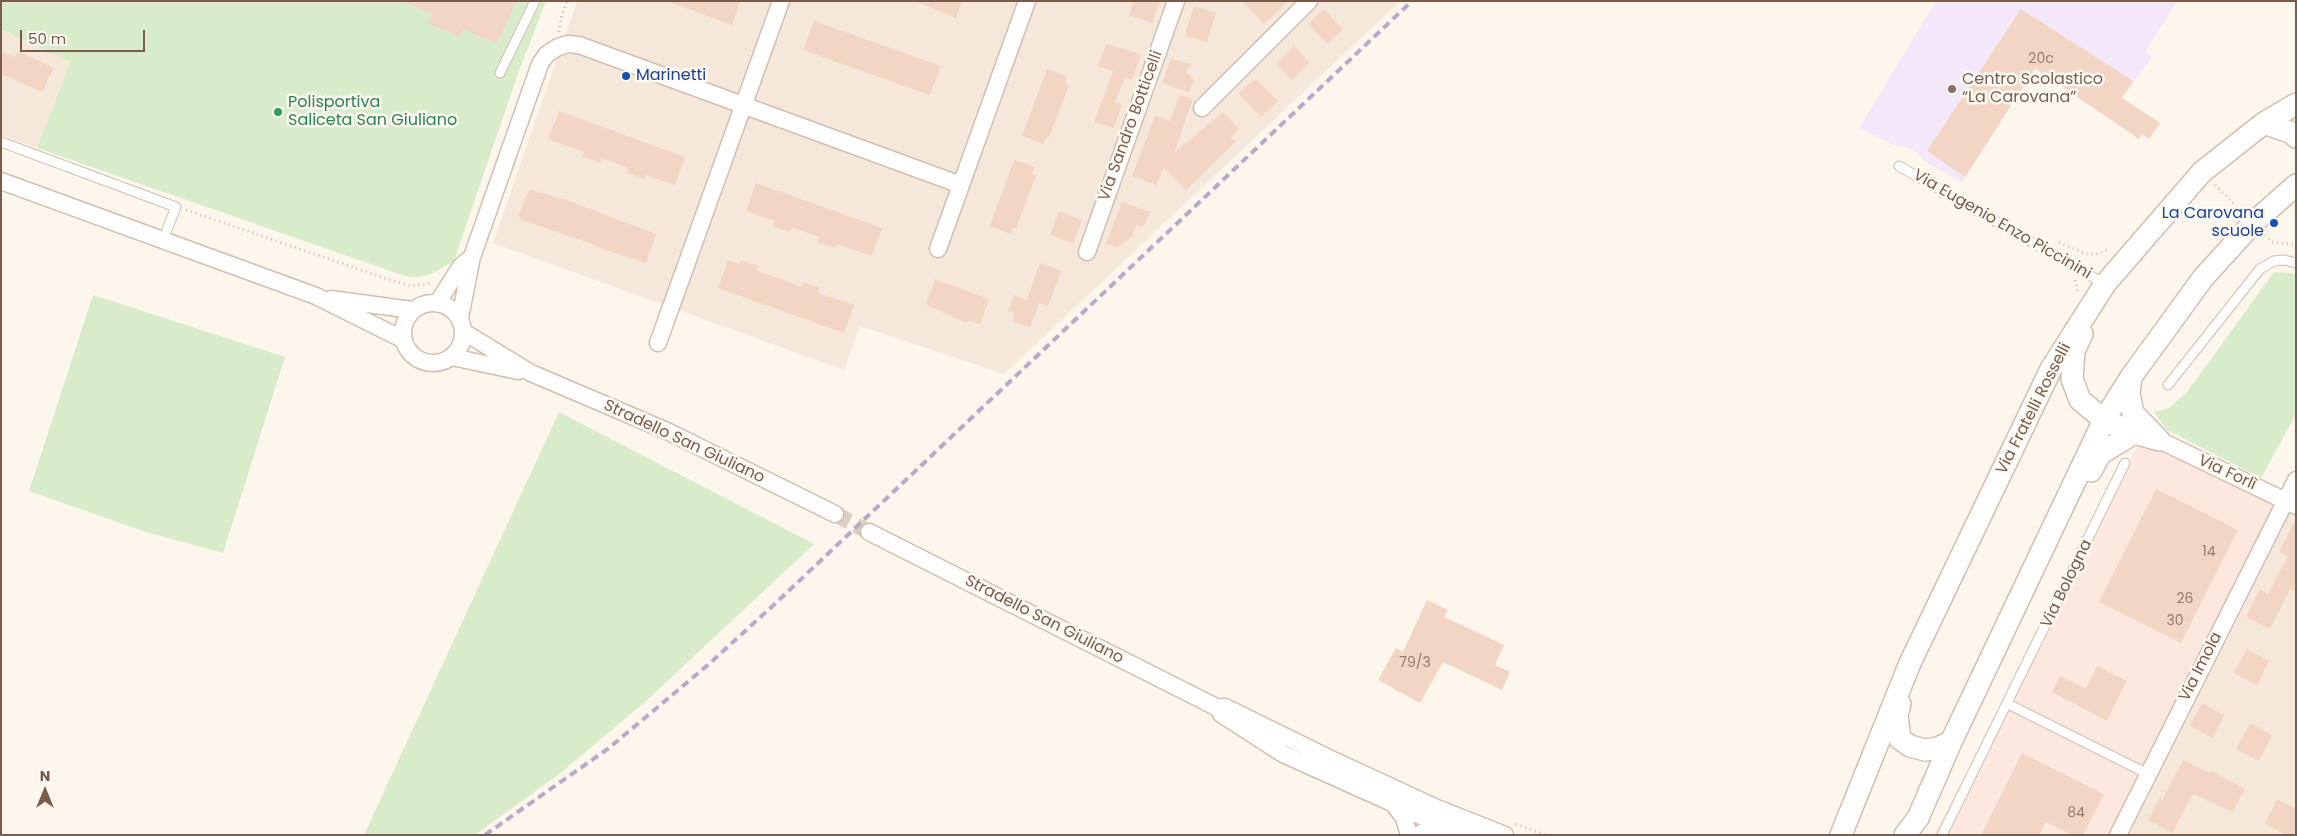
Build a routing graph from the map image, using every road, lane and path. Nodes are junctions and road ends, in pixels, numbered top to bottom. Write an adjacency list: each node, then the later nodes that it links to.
1 (535, 1): 8 (lane)
2 (567, 1): 7 (path)
3 (780, 1): 10 (street)
4 (1027, 1): 18 (street)
5 (1176, 1): 25 (street, Via Sandro Botticelli)
6 (1309, 1): 11 (street)
7 (558, 47): 10 (street); 26 (street)
8 (500, 73)
9 (2296, 104): 12 (street, Via Fratelli Rosselli)
10 (743, 106): 18 (street); 34 (street)
11 (1202, 108)
12 (2264, 123): 13 (street); 28 (street, Via Fratelli Rosselli)
13 (2296, 137)
14 (1, 142): 21 (lane)
15 (1899, 166): 28 (lane, Via Eugenio Enzo Piccinini)
16 (2296, 172): 20 (street)
17 (1, 181): 21 (street)
18 (962, 184): 24 (street)
19 (2296, 185): 20 (street)
20 (2268, 209): 37 (street)
21 (163, 240): 29 (street)
22 (2054, 240): 23 (path)
23 (2116, 242)
24 (938, 248)
25 (1087, 252)
26 (472, 257): 30 (street); 32 (street)
27 (2296, 263): 38 (lane)
28 (2105, 284): 39 (street); 48 (street, Via Fratelli Rosselli)
29 (316, 296): 31 (street); 33 (street)
30 (438, 302): 31 (street); 32 (street)
31 (412, 310): 33 (street)
32 (462, 325): 35 (street); 36 (street, Stradello San Giuliano)
33 (404, 340): 35 (street)
34 (658, 343)
35 (452, 357): 36 (street, Stradello San Giuliano)
36 (530, 373): 45 (street, Stradello San Giuliano)
37 (2130, 377): 39 (street); 41 (street)
38 (2168, 385)
39 (2104, 420): 40 (street); 47 (street)
40 (2134, 433): 41 (street); 47 (street)
41 (2159, 440): 44 (street, Via Forlì)
42 (2125, 463): 49 (lane, Via Bologna)
43 (2296, 480): 44 (street, Via Imola)
44 (2291, 503): 53 (street, Via Imola)
45 (835, 514)
46 (869, 532): 50 (street, Stradello San Giuliano)
47 (2044, 547): 51 (street)
48 (1910, 663): 51 (street, Via Fratelli Rosselli); 61 (street, Via Fratelli Rosselli)
49 (2008, 704): 53 (lane); 63 (lane, Via Bologna)
50 (1218, 708): 52 (street, Stradello San Giuliano); 54 (street, Stradello San Giuliano)
51 (1951, 742): 62 (street)
52 (1313, 750): 54 (street, Stradello San Giuliano); 60 (street, Stradello San Giuliano)
53 (2148, 774): 64 (street, Via Imola)
54 (1362, 791): 55 (street, Stradello San Giuliano)
55 (1395, 806): 56 (street, Stradello San Giuliano); 57 (street)
56 (1432, 830): 58 (street, Stradello San Giuliano); 59 (street, Stradello San Giuliano)
57 (1409, 835)
58 (1465, 835)
59 (1486, 835)
60 (1505, 835)
61 (1841, 835)
62 (1905, 835)
63 (1942, 835)
64 (2118, 835)

